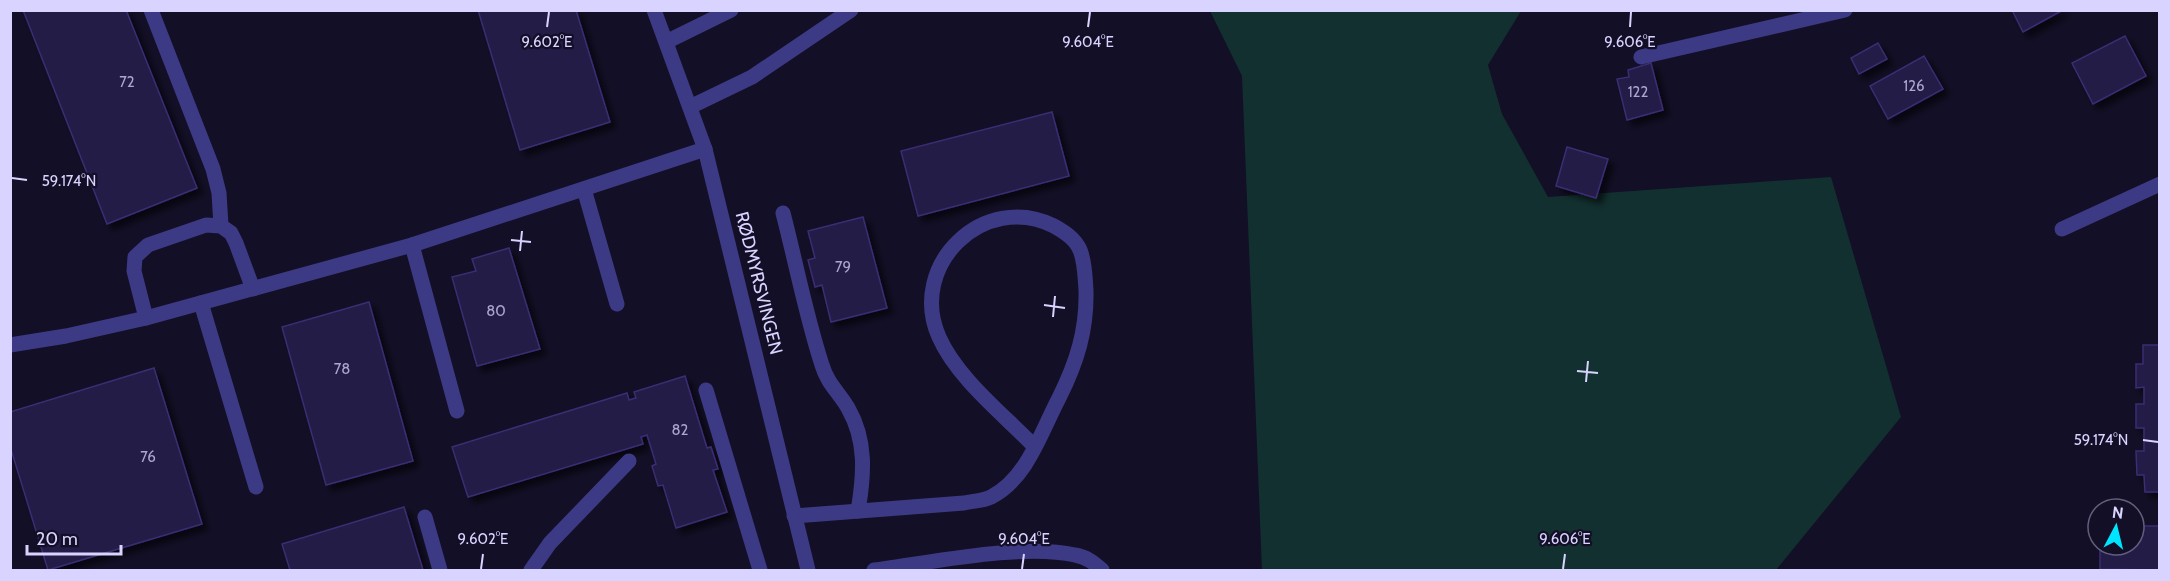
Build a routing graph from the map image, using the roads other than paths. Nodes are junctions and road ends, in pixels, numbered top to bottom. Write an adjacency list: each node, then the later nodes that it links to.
1 (151, 10): 14 (street)
2 (654, 10): 7 (street, RØDMYRSVINGEN)
3 (731, 10): 7 (street)
4 (851, 10): 6 (street)
5 (1845, 10): 8 (street)
6 (828, 17): 9 (street)
7 (668, 41): 9 (street, RØDMYRSVINGEN)
8 (1641, 57)
9 (692, 106): 10 (street, RØDMYRSVINGEN)
10 (705, 149): 12 (street); 28 (street, RØDMYRSVINGEN)
11 (2160, 184): 15 (street)
12 (584, 189): 16 (street); 19 (street)
13 (783, 213): 27 (street)
14 (221, 226): 17 (street); 20 (street)
15 (2062, 229)
16 (412, 245): 17 (street); 23 (street)
17 (253, 289): 18 (street)
18 (201, 303): 20 (street); 26 (street)
19 (617, 304)
20 (146, 318): 21 (street)
21 (10, 345)
22 (706, 390): 33 (street)
23 (457, 411)
24 (1034, 446): 24 (street); 27 (street)
25 (629, 461): 32 (street)
26 (256, 487)
27 (858, 511): 28 (street)
28 (794, 516): 34 (street, RØDMYRSVINGEN)
29 (425, 517): 31 (street)
30 (891, 569): 35 (street); 36 (street)
31 (440, 570)
32 (531, 570)
33 (760, 570)
34 (808, 570)
35 (874, 570)
36 (1102, 570)

